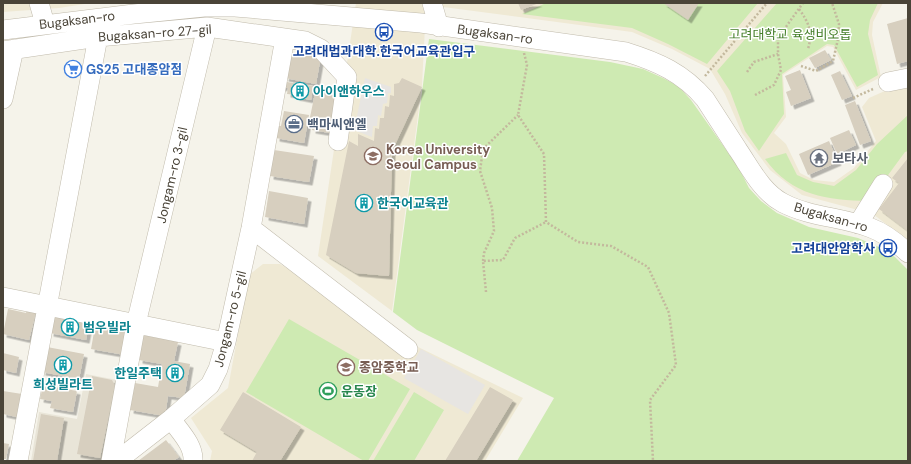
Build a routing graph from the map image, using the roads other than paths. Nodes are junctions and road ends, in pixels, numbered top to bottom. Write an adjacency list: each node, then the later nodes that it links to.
1 (39, 3): 3 (street)
2 (432, 3): 5 (street)
3 (45, 24): 5 (street, Bugaksan-ro); 6 (street, Bugaksan-ro)
4 (207, 27): 7 (street, Bugaksan-ro 27-gil); 8 (street, Bugaksan-ro 27-gil); 20 (street, Jongam-ro 3-gil)
5 (439, 27): 15 (street, Bugaksan-ro)
6 (3, 30)
7 (98, 37): 9 (street, Bugaksan-ro 27-gil); 19 (street)
8 (285, 38): 13 (street, Bugaksan-ro 27-gil); 16 (street, Jongam-ro 5-gil)
9 (9, 50): 12 (street)
10 (908, 78): 11 (street)
11 (888, 82)
12 (3, 99)
13 (338, 141)
14 (883, 184): 15 (street)
15 (858, 224): 17 (street, Bugaksan-ro)
16 (252, 228): 21 (street, Jongam-ro 5-gil); 22 (street)
17 (908, 254)
18 (3, 297): 19 (street)
19 (48, 306): 20 (street); 24 (street)
20 (136, 324): 21 (street); 25 (street, Jongam-ro 3-gil)
21 (226, 342): 23 (street, Jongam-ro 5-gil)
22 (408, 349)
23 (171, 419): 26 (street, Jongam-ro 5-gil); 27 (street)
24 (18, 461)
25 (111, 461)
26 (116, 461)
27 (193, 461)

